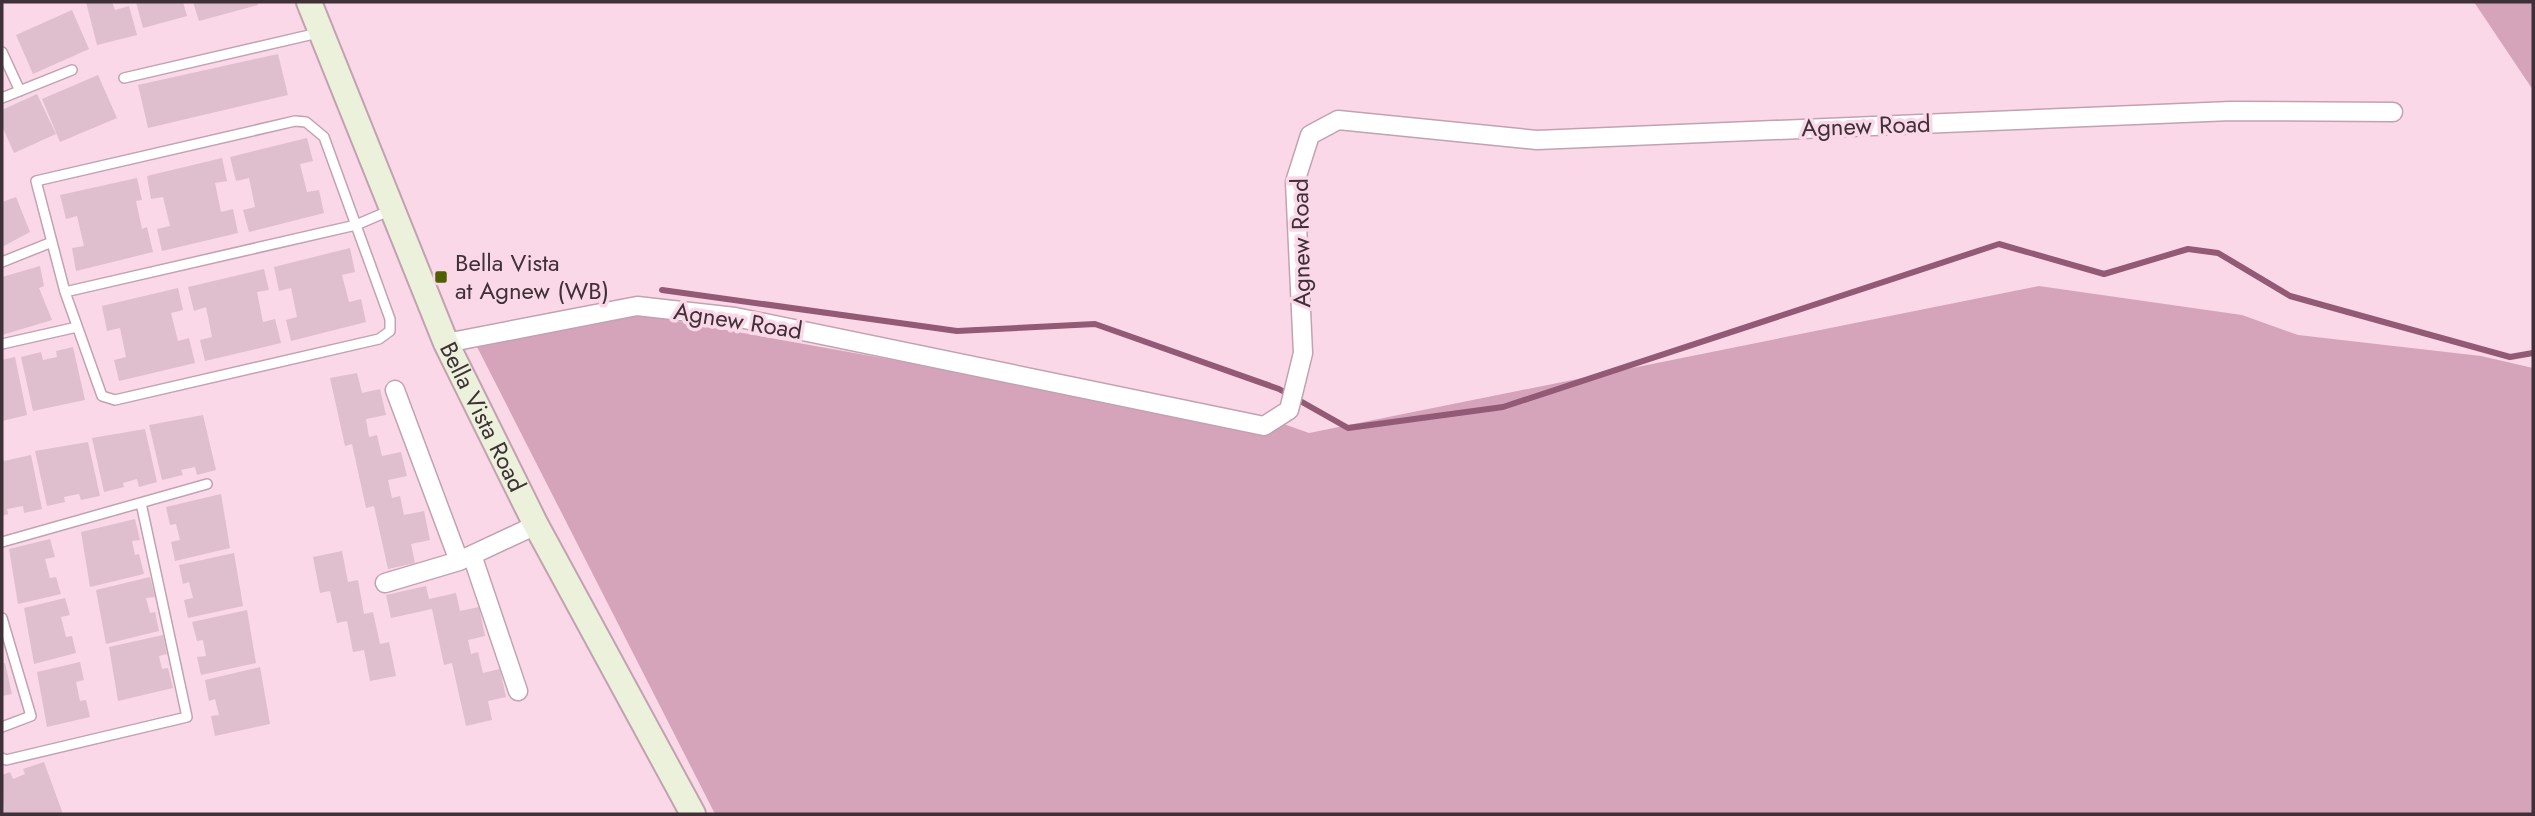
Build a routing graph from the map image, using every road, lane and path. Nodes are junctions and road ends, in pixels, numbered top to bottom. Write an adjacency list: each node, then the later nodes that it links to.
1 (309, 2): 2 (street, Bella Vista Road)
2 (320, 33): 5 (lane); 9 (street, Bella Vista Road)
3 (2, 52): 6 (lane)
4 (72, 70): 6 (lane)
5 (124, 78)
6 (20, 91): 7 (lane)
7 (2, 98)
8 (2393, 112): 15 (street, Agnew Road)
9 (391, 210): 10 (lane); 15 (street, Bella Vista Road)
10 (356, 225): 11 (lane); 13 (lane); 14 (lane)
11 (52, 242): 12 (lane); 13 (lane)
12 (2, 262)
13 (65, 292): 14 (lane)
14 (77, 327): 16 (lane)
15 (446, 343): 20 (street, Bella Vista Road)
16 (2, 344)
17 (395, 390): 22 (street)
18 (207, 484): 19 (lane)
19 (141, 503): 21 (lane); 27 (lane)
20 (536, 525): 22 (street); 28 (street, Bella Vista Road)
21 (2, 542)
22 (465, 558): 23 (street); 25 (street)
23 (385, 583)
24 (2, 618): 26 (lane)
25 (518, 691)
26 (2, 727)
27 (2, 758)
28 (692, 814)

